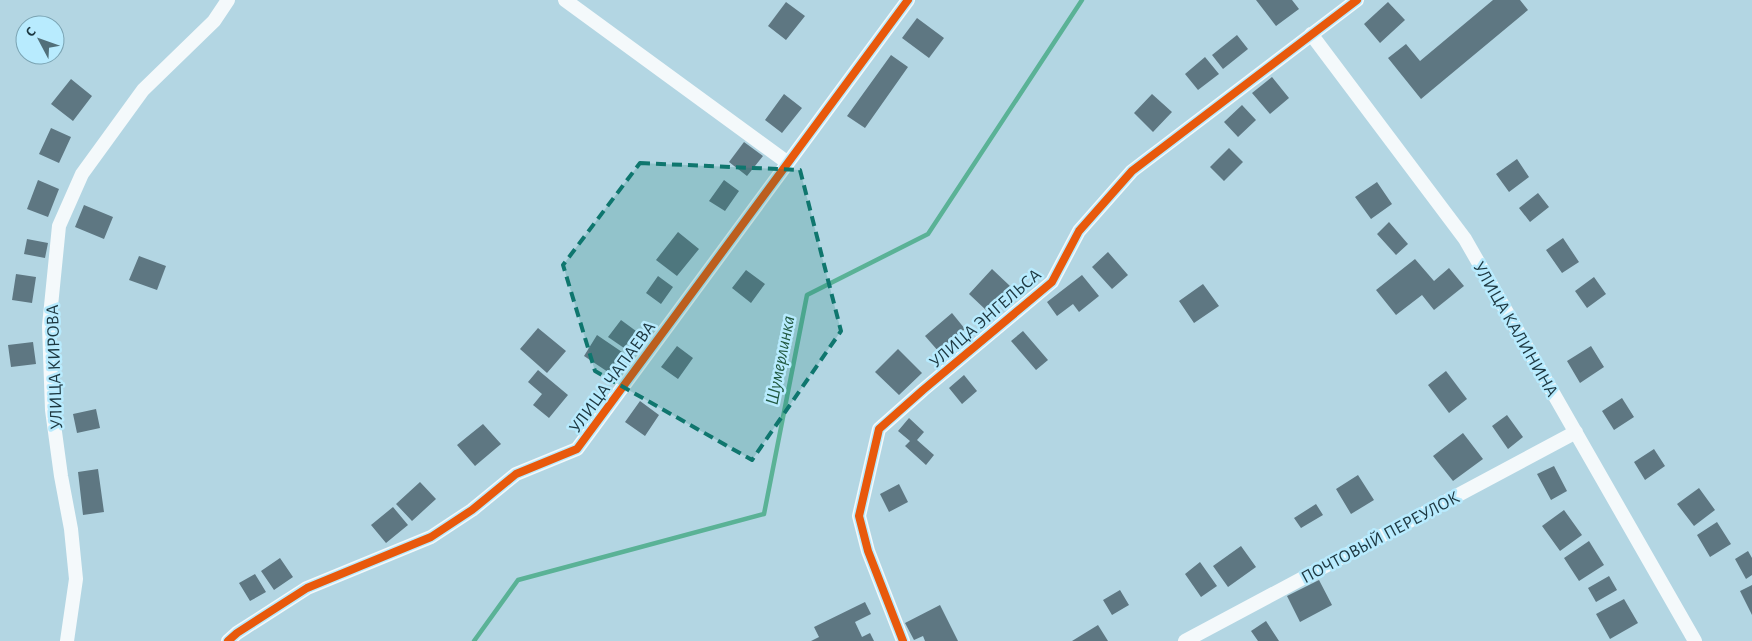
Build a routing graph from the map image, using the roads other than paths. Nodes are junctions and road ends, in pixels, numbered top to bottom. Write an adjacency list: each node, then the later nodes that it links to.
1 (228, 0): 8 (street, УЛИЦА КИРОВА)
2 (565, 0): 6 (street)
3 (908, 0): 6 (street, УЛИЦА ЧАПАЕВА)
4 (1357, 0): 5 (street, УЛИЦА ЭНГЕЛЬСА)
5 (1312, 34): 7 (street, УЛИЦА КАЛИНИНА); 10 (street, УЛИЦА ЭНГЕЛЬСА)
6 (788, 163): 9 (street, УЛИЦА ЧАПАЕВА)
7 (1576, 432): 11 (street, ПОЧТОВЫЙ ПЕРЕУЛОК); 12 (street, УЛИЦА КАЛИНИНА)
8 (67, 641)
9 (228, 641)
10 (903, 641)
11 (1185, 641)
12 (1695, 641)

